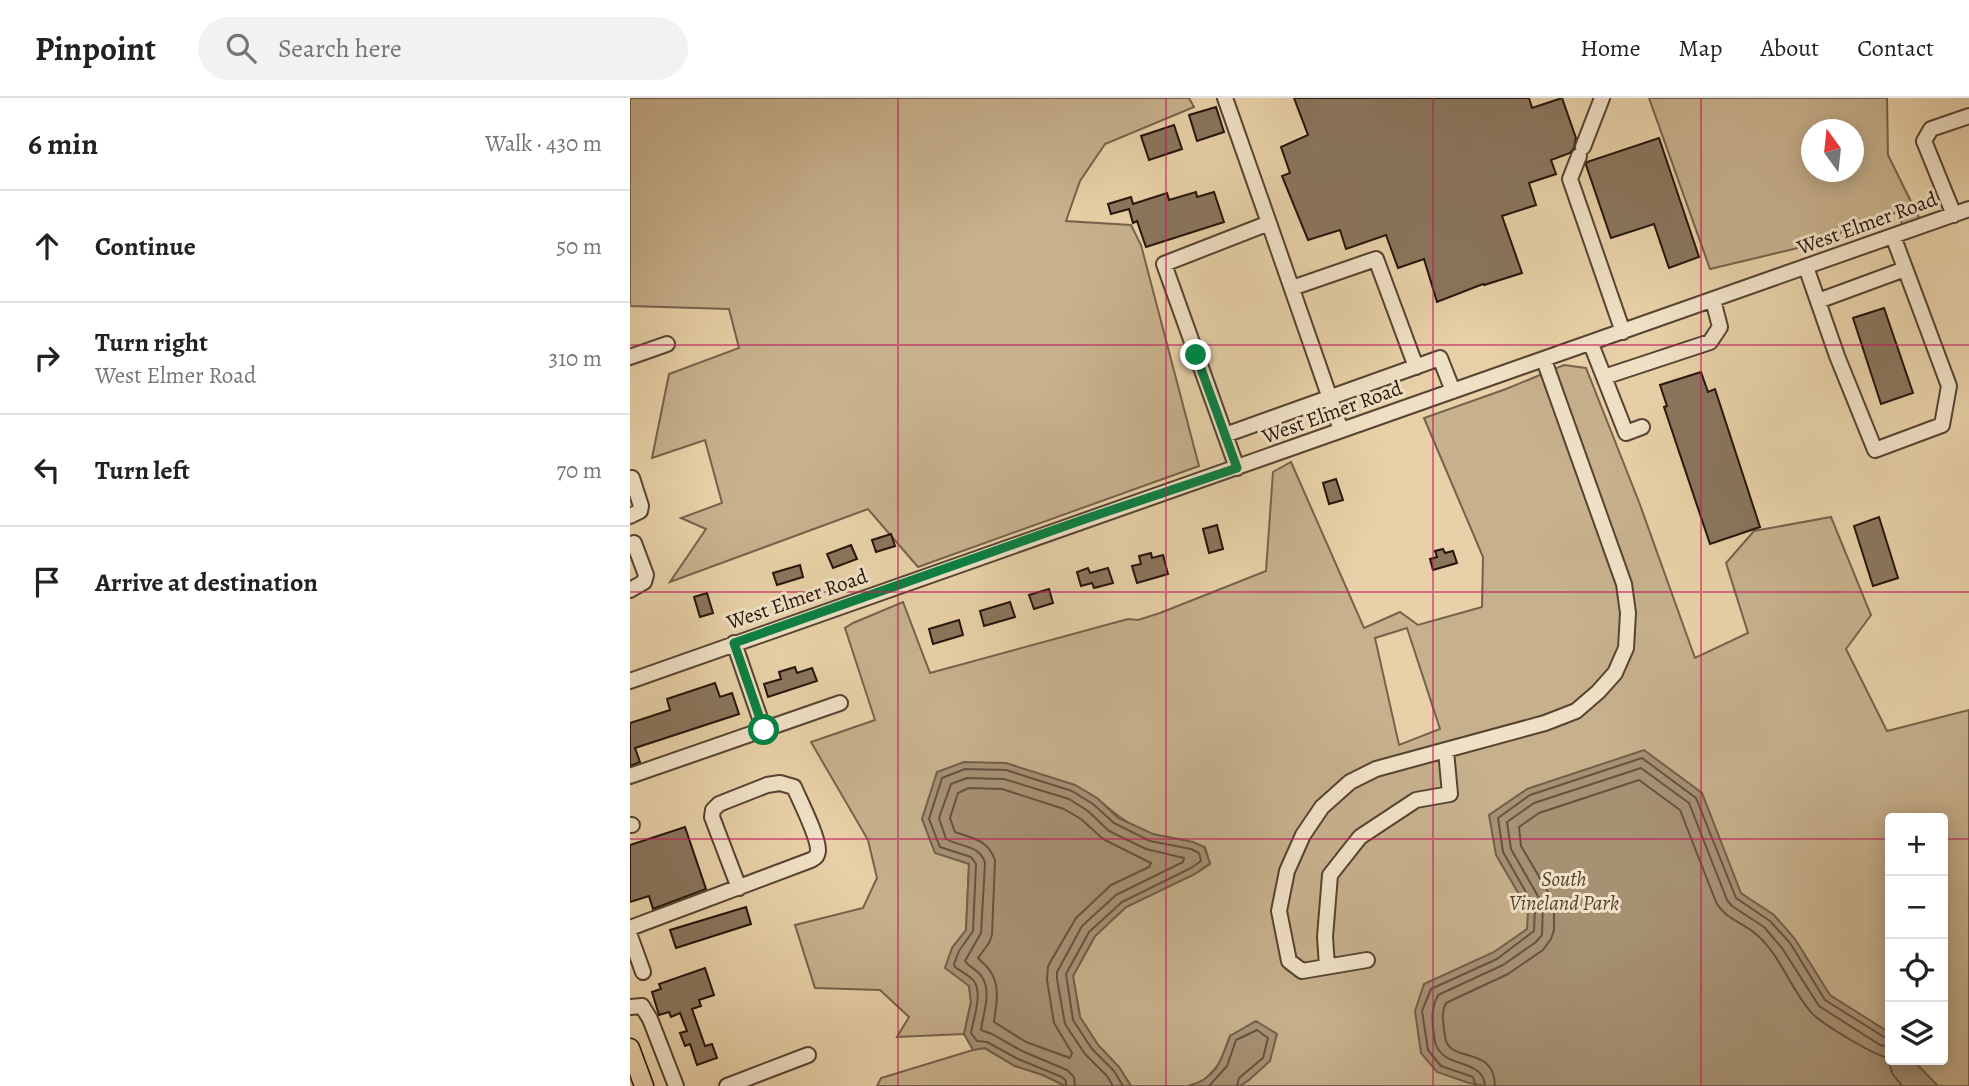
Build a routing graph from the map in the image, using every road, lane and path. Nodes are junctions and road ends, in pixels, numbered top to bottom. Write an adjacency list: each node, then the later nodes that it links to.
1 (1225, 98): 6 (street)
2 (1602, 98): 13 (street)
3 (1969, 116): 5 (street)
4 (1969, 209): 5 (street, West Elmer Road)
5 (1954, 215): 7 (street, West Elmer Road)
6 (1269, 223): 10 (street); 24 (street)
7 (1893, 236): 8 (street, West Elmer Road); 9 (street)
8 (1806, 267): 11 (street, West Elmer Road); 12 (street)
9 (1905, 269): 12 (street); 12 (street)
10 (1292, 288): 18 (street); 21 (street)
11 (1713, 300): 13 (street, West Elmer Road); 19 (street)
12 (1818, 301)
13 (1623, 332): 15 (street, West Elmer Road)
14 (667, 344): 16 (street)
15 (1591, 344): 17 (street, West Elmer Road); 19 (street)
16 (630, 357)
17 (1544, 360): 20 (street, West Elmer Road); 34 (street)
18 (1416, 367): 20 (street); 21 (street)
19 (1604, 377): 22 (street)
20 (1453, 391): 23 (street, West Elmer Road)
21 (1330, 397): 23 (street); 24 (street)
22 (1642, 427)
23 (1341, 430): 25 (street, West Elmer Road)
24 (1225, 435): 25 (street)
25 (1237, 468): 30 (street, West Elmer Road)
26 (632, 478): 27 (street)
27 (630, 516)
28 (634, 543): 29 (street)
29 (630, 590)
30 (734, 643): 31 (street, West Elmer Road); 33 (street)
31 (630, 681)
32 (840, 703): 33 (street)
33 (764, 730): 35 (street)
34 (1446, 751): 40 (street); 40 (street)
35 (630, 776)
36 (739, 888): 36 (street); 37 (street)
37 (630, 928)
38 (630, 936): 41 (street)
39 (1367, 960): 40 (street)
40 (1327, 966)
41 (643, 972)
42 (630, 1007): 46 (street)
43 (630, 1048): 45 (main road)
44 (808, 1055): 47 (street)
45 (644, 1086)
46 (676, 1086)
47 (727, 1086)

